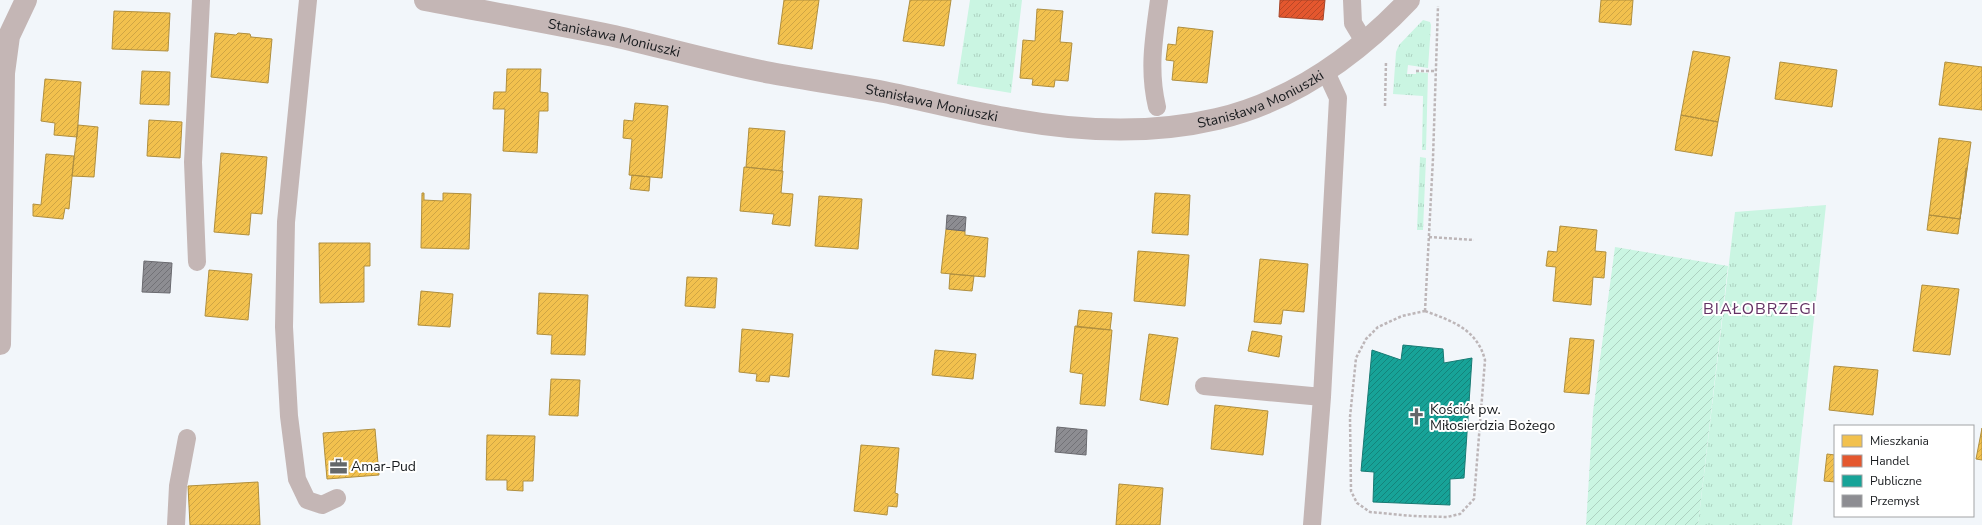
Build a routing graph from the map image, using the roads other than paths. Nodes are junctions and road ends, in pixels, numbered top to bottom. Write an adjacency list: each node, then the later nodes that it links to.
1 (26, 0): 12 (street)
2 (200, 0): 11 (lane)
3 (308, 0): 16 (lane)
4 (425, 0): 9 (street, Stanisława Moniuszki)
5 (1159, 0): 10 (lane)
6 (1352, 0): 8 (lane)
7 (1409, 0): 8 (street, Stanisława Moniuszki)
8 (1365, 43): 9 (street, Stanisława Moniuszki)
9 (1326, 72): 14 (lane)
10 (1157, 107)
11 (196, 262)
12 (0, 344)
13 (1204, 386): 14 (lane)
14 (1322, 397): 18 (lane)
15 (187, 438): 17 (lane)
16 (337, 498)
17 (176, 525)
18 (1312, 525)

